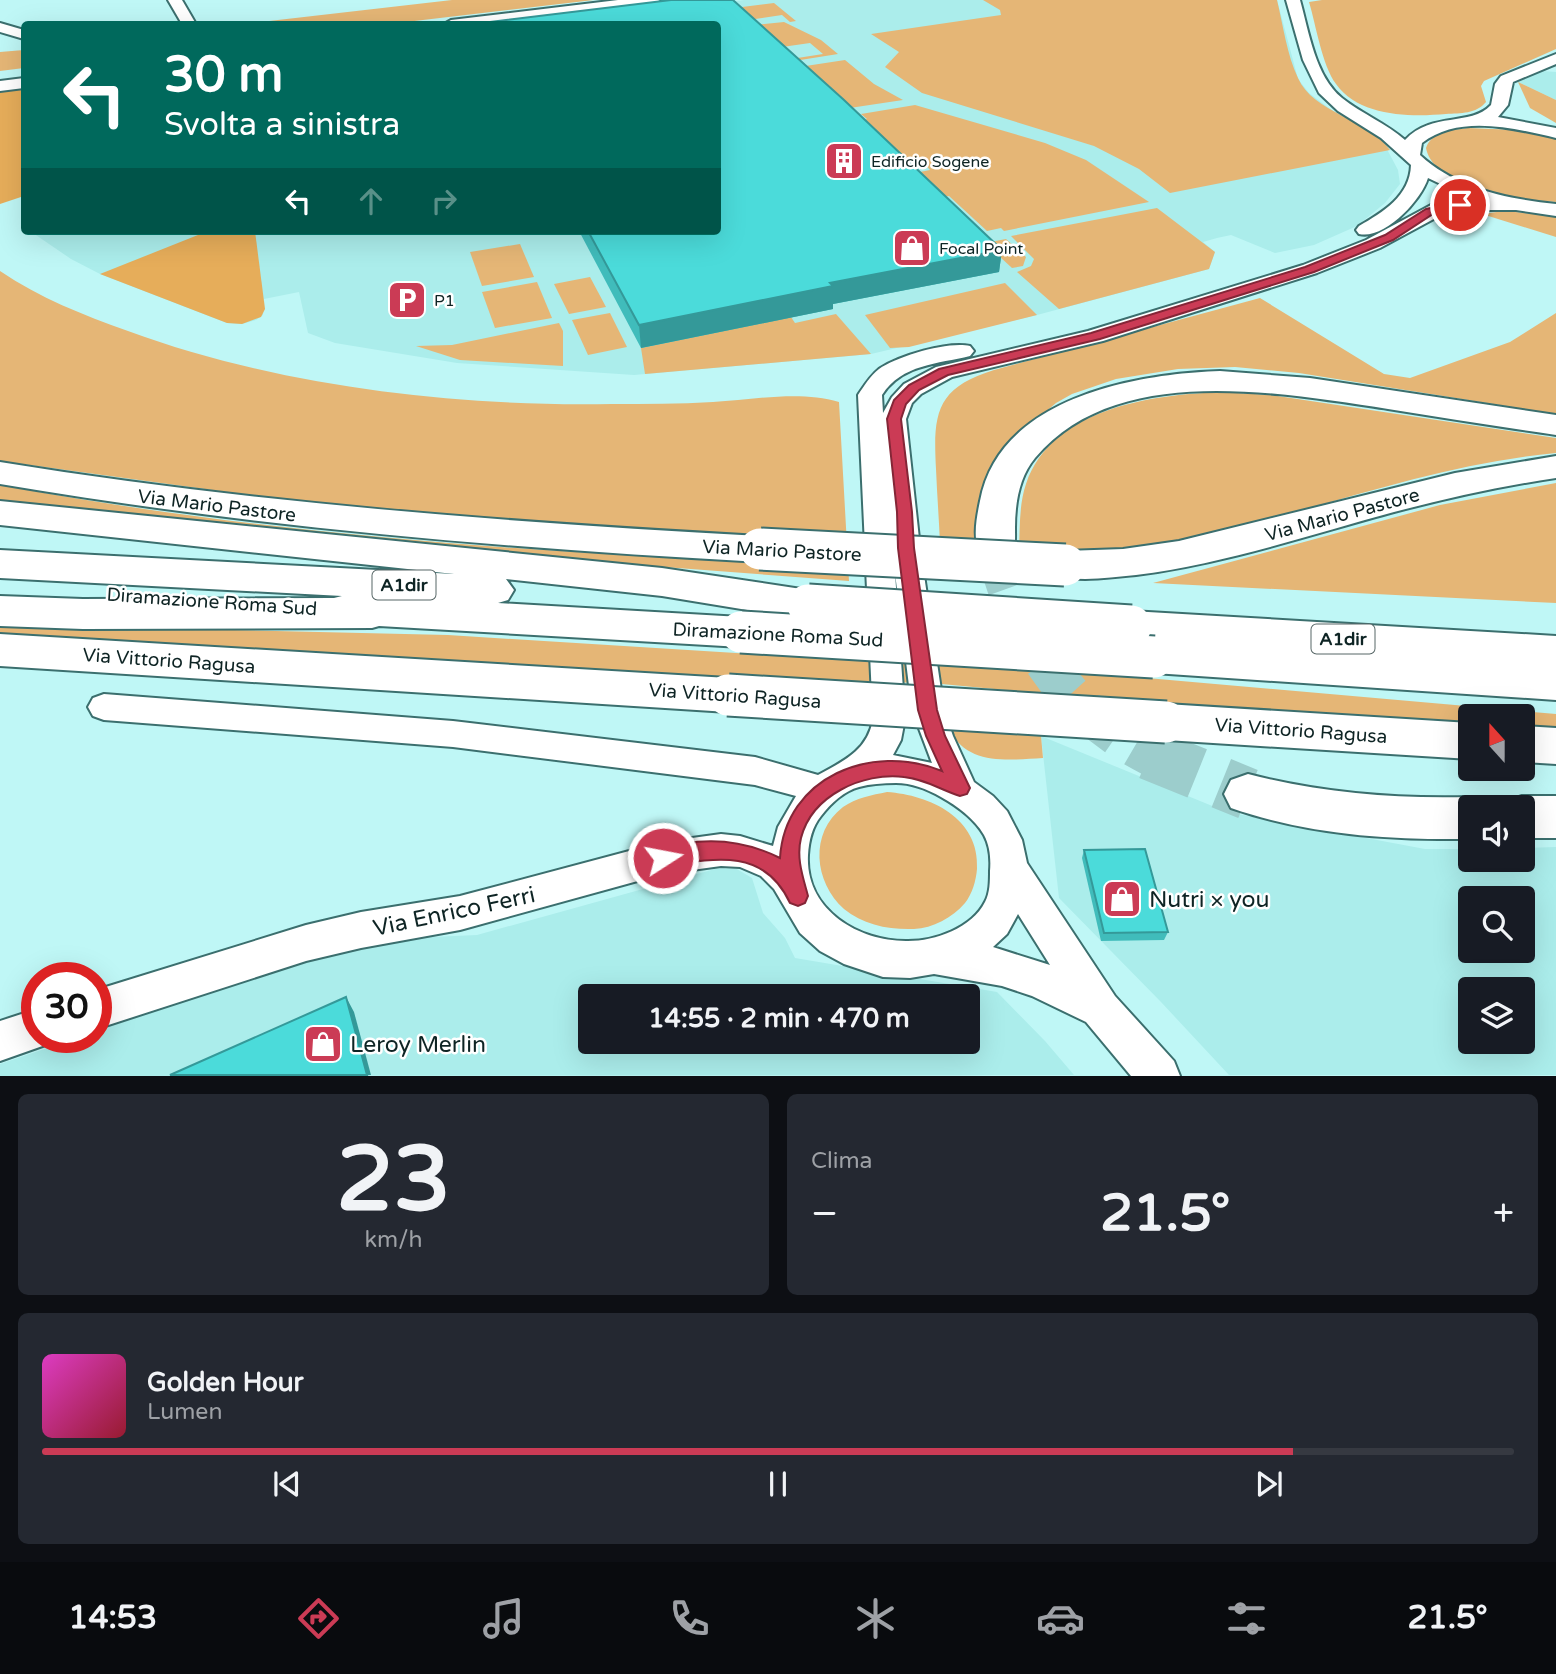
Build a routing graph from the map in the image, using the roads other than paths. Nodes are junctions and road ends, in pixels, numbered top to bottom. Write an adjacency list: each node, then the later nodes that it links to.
1 (175, 0): 5 (street)
2 (653, 0): 6 (street)
3 (1293, 0): 15 (street)
4 (673, 3): 7 (street)
5 (187, 21)
6 (476, 21)
7 (526, 21)
8 (0, 27): 9 (street)
9 (21, 33)
10 (1556, 59): 16 (street)
11 (21, 77): 12 (street)
12 (0, 80)
13 (21, 83): 14 (street)
14 (0, 86)
15 (1331, 96): 18 (street); 20 (street)
16 (1504, 96): 17 (street); 19 (street)
17 (1475, 122): 18 (street); 19 (street)
18 (1453, 123): 20 (street)
19 (1556, 131)
20 (1416, 159): 21 (street); 41 (street)
21 (1514, 205): 22 (street); 42 (street)
22 (1556, 210)
23 (1556, 425): 27 (highway)
24 (1556, 467): 25 (highway, Via Mario Pastore, bridge)
25 (0, 473)
26 (0, 513): 30 (highway)
27 (996, 549)
28 (0, 564): 30 (highway, A1dir)
29 (0, 588): 32 (highway, Diramazione Roma Sud / A1dir)
30 (807, 605): 33 (highway, Diramazione Roma Sud / A1dir, bridge)
31 (0, 611): 32 (highway)
32 (415, 613): 33 (highway, Diramazione Roma Sud / A1dir, bridge)
33 (1143, 641): 35 (highway, Diramazione Roma Sud / A1dir); 36 (highway, Diramazione Roma Sud / A1dir)
34 (0, 650): 38 (highway, Via Vittorio Ragusa, bridge)
35 (1556, 652)
36 (1556, 683)
37 (104, 707): 41 (street)
38 (1458, 740)
39 (1535, 745): 40 (highway)
40 (1556, 746)
41 (833, 785): 42 (street); 48 (street)
42 (960, 788): 47 (street)
43 (1248, 794): 46 (highway)
44 (1535, 817): 45 (highway)
45 (1556, 817)
46 (1458, 818)
47 (1011, 870): 49 (street); 51 (street)
48 (798, 896): 49 (street); 50 (street, Via Enrico Ferri)
49 (937, 958): 51 (street)
50 (112, 1005)
51 (1101, 1010): 54 (street)
52 (21, 1035): 53 (street)
53 (0, 1041)
54 (1159, 1076)

